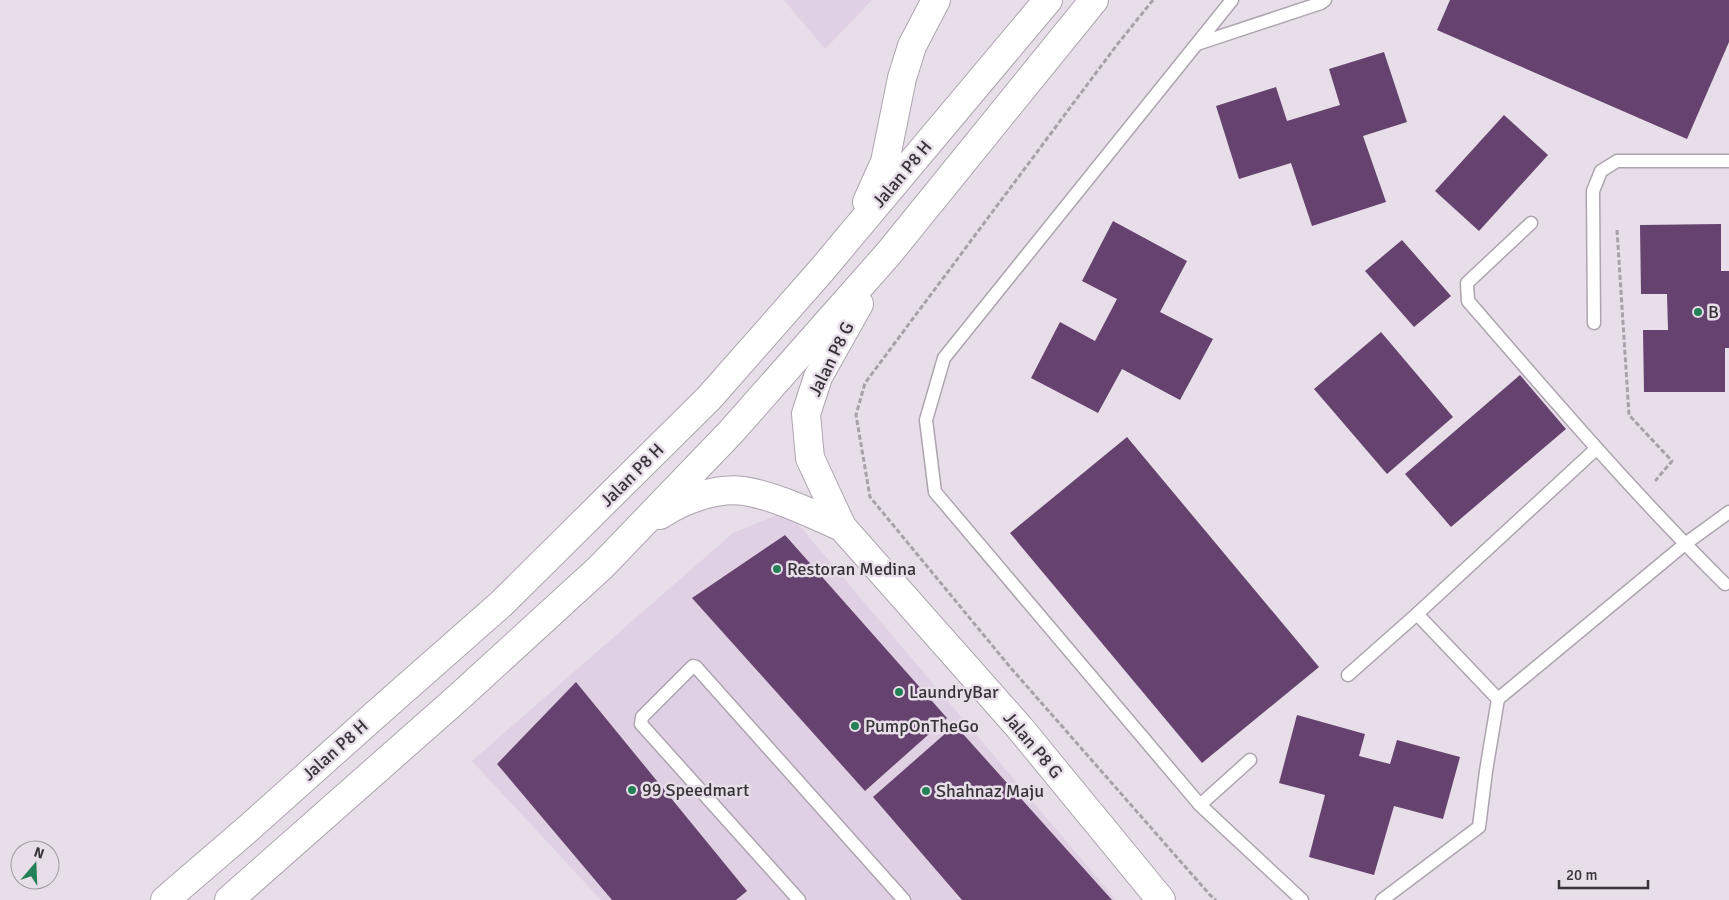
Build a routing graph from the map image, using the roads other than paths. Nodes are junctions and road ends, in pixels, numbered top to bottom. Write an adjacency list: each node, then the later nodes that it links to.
1 (936, 0): 9 (street)
2 (1048, 0): 9 (street, Jalan P8 H)
3 (1094, 0): 10 (street)
4 (1232, 0): 6 (lane)
5 (1326, 0): 6 (lane)
6 (1197, 44): 22 (lane)
7 (1729, 161): 11 (lane)
8 (1531, 223): 12 (lane)
9 (855, 230): 23 (street, Jalan P8 H)
10 (889, 253): 14 (street, Jalan P8 G); 15 (street)
11 (1594, 323)
12 (1596, 449): 16 (lane); 18 (lane)
13 (1729, 512): 16 (lane)
14 (842, 527): 15 (street, Jalan P8 G); 27 (street, Jalan P8 G)
15 (632, 535): 24 (street)
16 (1685, 544): 17 (lane); 20 (lane)
17 (1725, 584)
18 (1417, 614): 19 (lane); 20 (lane)
19 (1348, 675)
20 (1498, 699): 29 (lane)
21 (1250, 760): 22 (lane)
22 (1200, 805): 28 (lane)
23 (165, 900)
24 (229, 900)
25 (799, 900): 26 (lane)
26 (904, 900)
27 (1161, 900)
28 (1302, 900)
29 (1382, 900)

